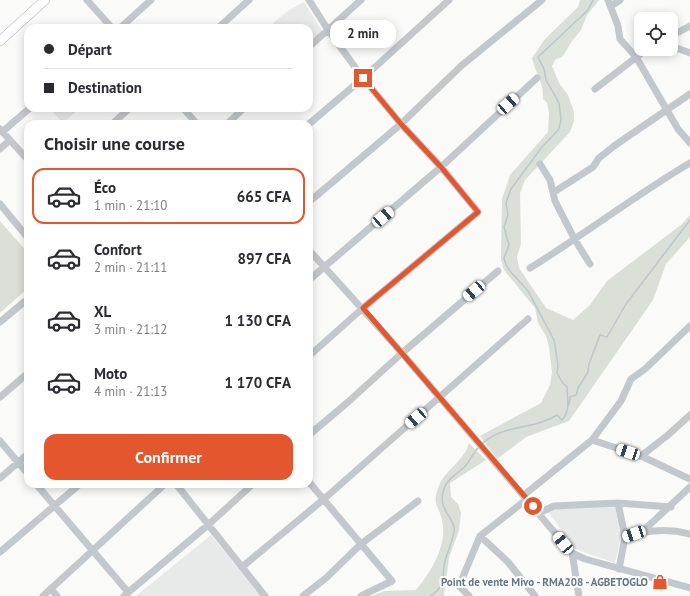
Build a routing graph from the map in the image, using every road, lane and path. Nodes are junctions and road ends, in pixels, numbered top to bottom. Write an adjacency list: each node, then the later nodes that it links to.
1 (46, 0): 17 (main road)
2 (87, 0): 11 (street)
3 (151, 0): 12 (street)
4 (249, 0): 13 (street)
5 (309, 0): 15 (street)
6 (361, 0): 15 (street)
7 (449, 0): 22 (street)
8 (542, 0): 35 (street)
9 (620, 0): 10 (street)
10 (610, 3): 21 (street)
11 (108, 24)
12 (124, 24)
13 (222, 24)
14 (690, 26): 16 (street)
15 (328, 30): 18 (street); 22 (street)
16 (678, 32)
17 (0, 41)
18 (313, 43)
19 (678, 49): 20 (street)
20 (690, 53)
21 (636, 57): 24 (street); 26 (street)
22 (363, 78): 34 (street); 35 (street)
23 (537, 78): 43 (street)
24 (595, 89)
25 (690, 94): 26 (street)
26 (667, 110): 38 (street); 44 (street)
27 (25, 112): 36 (street)
28 (126, 112): 31 (street)
29 (186, 112): 32 (street)
30 (240, 112): 33 (street)
31 (116, 120)
32 (194, 120)
33 (231, 120)
34 (313, 121)
35 (401, 124): 43 (street); 45 (street)
36 (1, 131): 37 (street)
37 (10, 140): 39 (street); 40 (street)
38 (690, 143)
39 (0, 149)
40 (24, 156)
41 (690, 163): 48 (street)
42 (540, 164): 44 (street)
43 (441, 167): 51 (street); 56 (street)
44 (554, 192): 48 (street)
45 (313, 199)
46 (0, 204): 47 (street)
47 (24, 233)
48 (575, 240): 50 (street); 52 (street)
49 (313, 255): 51 (street)
50 (590, 264)
51 (324, 267): 54 (street); 56 (street)
52 (530, 268)
53 (498, 271): 61 (street)
54 (313, 277)
55 (24, 304): 58 (street)
56 (363, 308): 60 (street); 61 (street)
57 (528, 319): 64 (street)
58 (0, 322)
59 (690, 326): 67 (street)
60 (313, 352)
61 (402, 353): 64 (street); 66 (street)
62 (24, 376): 63 (street)
63 (0, 397)
64 (439, 398): 82 (street); 83 (street)
65 (690, 415): 69 (street)
66 (313, 432)
67 (592, 440): 69 (street); 82 (street)
68 (0, 441): 71 (street)
69 (641, 456): 74 (street)
70 (24, 458): 71 (street)
71 (18, 463): 72 (street); 73 (street)
72 (24, 470)
73 (0, 478)
74 (690, 479)
75 (313, 487): 83 (street)
76 (690, 487): 87 (street)
77 (39, 488): 86 (street)
78 (75, 488): 86 (street)
79 (162, 488): 95 (street)
80 (179, 488): 89 (street)
81 (250, 488): 89 (street)
82 (526, 497): 88 (street); 92 (street)
83 (324, 499): 94 (street); 98 (street)
84 (418, 500): 94 (street)
85 (618, 503): 87 (street); 88 (street); 93 (street)
86 (55, 506): 95 (street); 96 (street)
87 (671, 506): 90 (street)
88 (539, 513): 97 (street)
89 (208, 525): 98 (street); 102 (street)
90 (644, 531): 91 (street); 93 (street)
91 (690, 534)
92 (480, 536): 108 (street); 109 (street)
93 (625, 537): 99 (street)
94 (361, 544): 106 (street); 107 (street)
95 (93, 550): 101 (street); 102 (street)
96 (0, 552)
97 (572, 553): 99 (street); 110 (street)
98 (242, 567): 105 (street)
99 (619, 569): 100 (street)
100 (690, 588)
101 (51, 589): 103 (street); 104 (street)
102 (126, 594)
103 (43, 596)
104 (57, 596)
105 (265, 596)
106 (303, 596)
107 (361, 596)
108 (469, 596)
109 (535, 596)
110 (579, 596)

